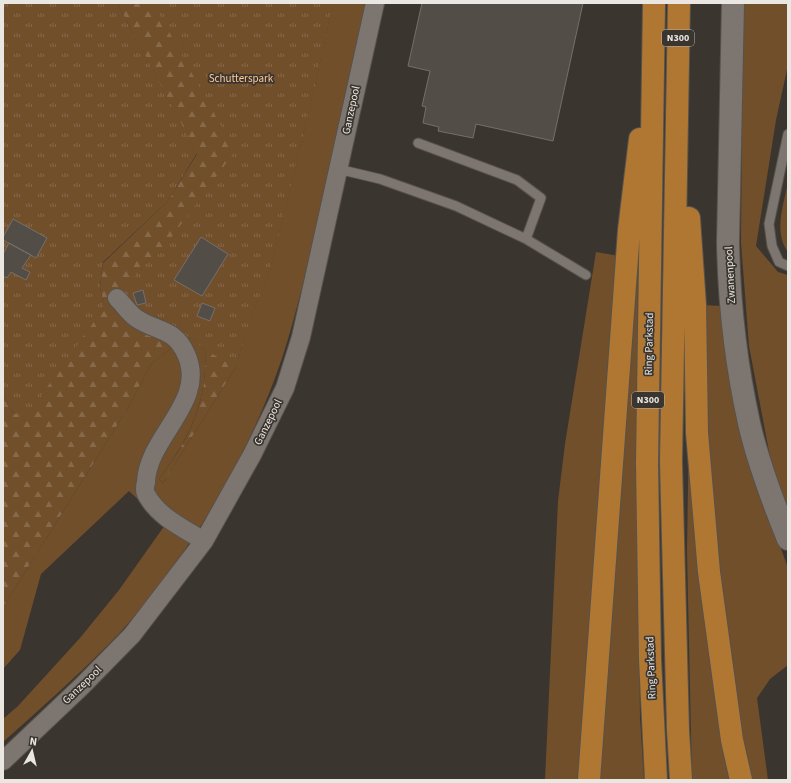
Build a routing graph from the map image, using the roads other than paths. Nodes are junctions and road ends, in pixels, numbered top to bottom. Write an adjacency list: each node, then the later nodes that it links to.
1 (375, 3): 8 (street, Ganzepool)
2 (679, 3): 5 (highway, N300)
3 (734, 3): 13 (street, Zwanenpool)
4 (654, 12): 16 (highway, N300); 17 (highway, Ring Parkstad / N300)
5 (678, 73): 18 (highway, N300); 19 (highway, N300)
6 (788, 134): 10 (lane)
7 (418, 143): 9 (lane)
8 (338, 169): 9 (lane); 14 (street, Ganzepool)
9 (526, 239): 11 (lane)
10 (788, 266)
11 (586, 275)
12 (117, 298): 14 (street)
13 (788, 539)
14 (204, 542): 15 (street, Ganzepool)
15 (3, 761)
16 (589, 780)
17 (656, 780)
18 (681, 780)
19 (741, 780)

